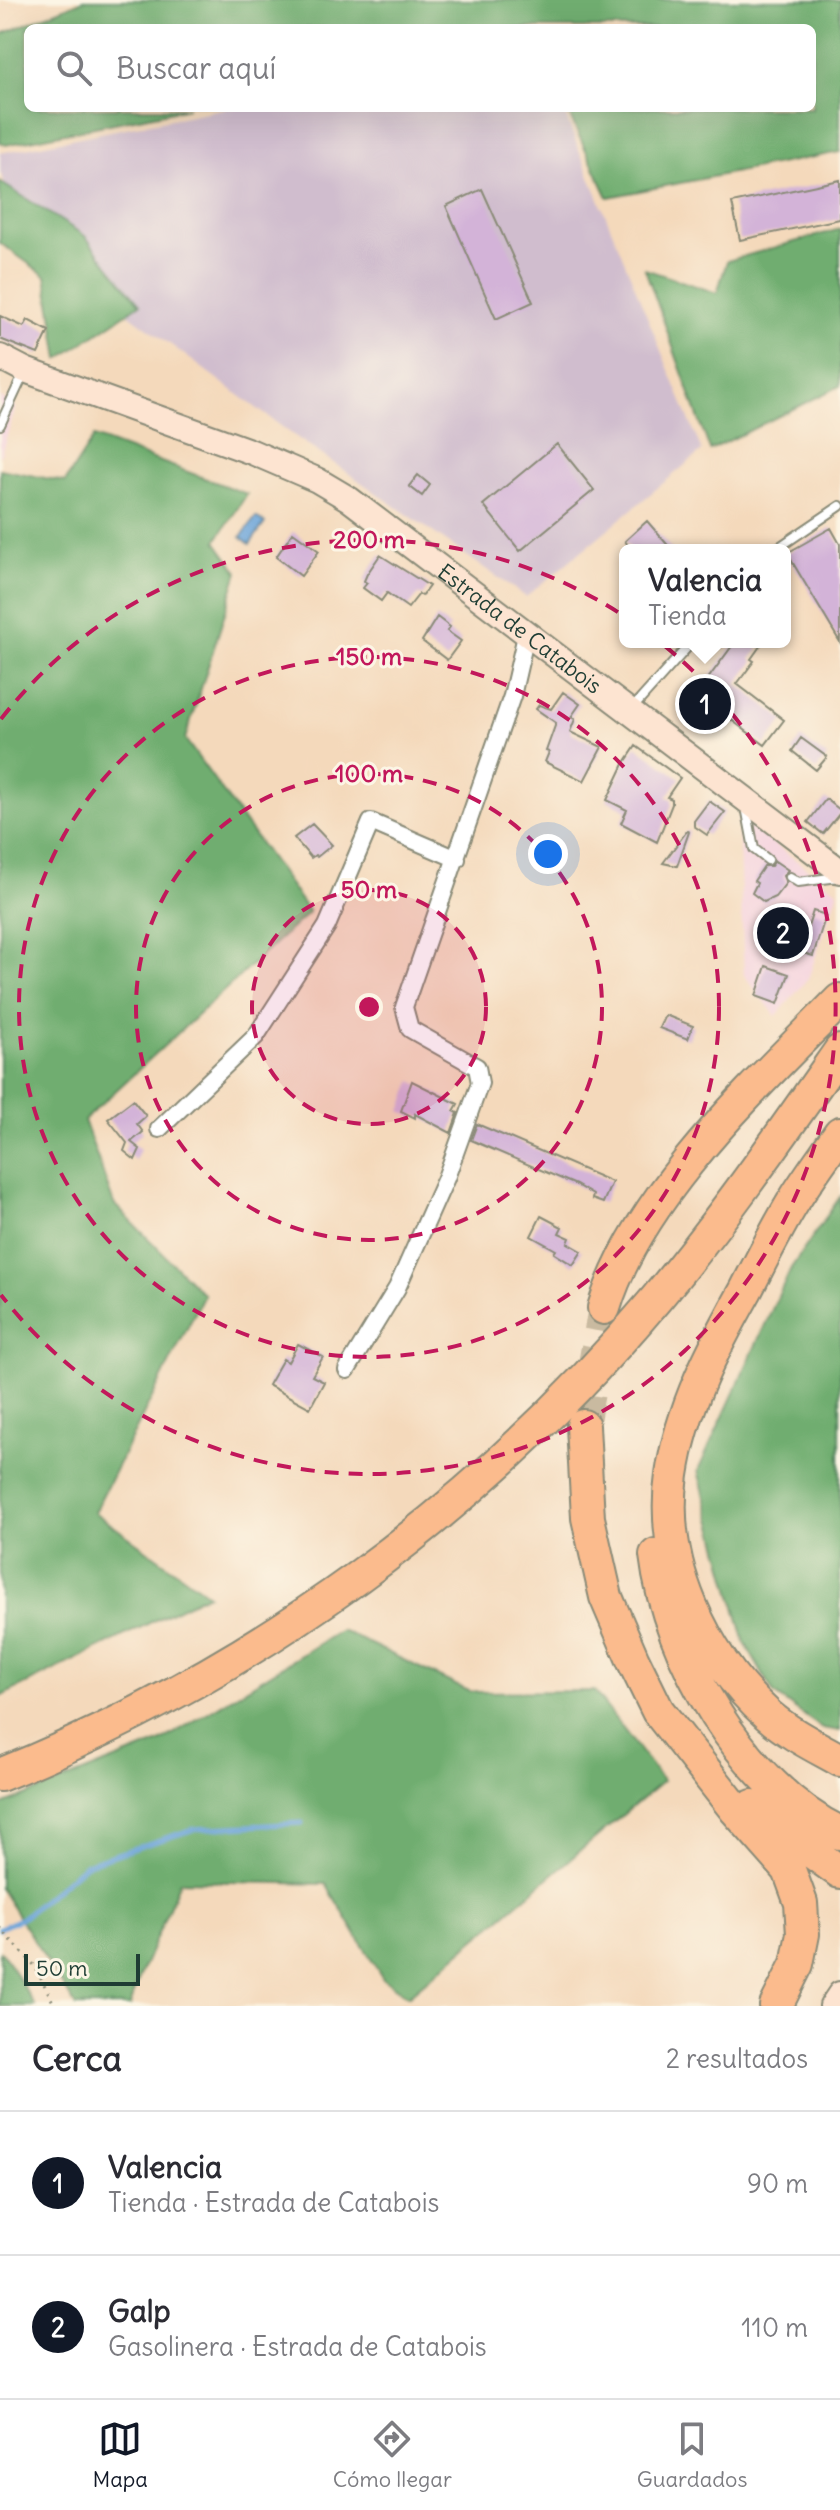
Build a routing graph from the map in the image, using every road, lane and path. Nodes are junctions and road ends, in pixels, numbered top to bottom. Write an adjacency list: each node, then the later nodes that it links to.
1 (0, 357): 2 (main road, Estrada de Catabois)
2 (25, 370): 3 (lane); 6 (main road, Estrada de Catabois)
3 (0, 425)
4 (840, 506): 5 (lane)
5 (784, 544)
6 (527, 631): 8 (main road, Estrada de Catabois); 10 (street)
7 (687, 648): 8 (lane)
8 (631, 711): 9 (main road, Estrada de Catabois)
9 (744, 799): 11 (lane); 12 (main road, Estrada de Catabois)
10 (457, 859): 16 (street); 20 (street)
11 (768, 860)
12 (837, 867): 13 (lane)
13 (790, 877)
14 (840, 1000): 19 (highway)
15 (840, 1051): 24 (highway)
16 (159, 1129)
17 (840, 1133): 18 (highway)
18 (795, 1200): 23 (highway); 25 (highway)
19 (604, 1308)
20 (347, 1370)
21 (583, 1426): 22 (highway)
22 (680, 1740): 26 (highway); 30 (highway)
23 (840, 1760)
24 (0, 1775)
25 (840, 1833)
26 (840, 1872)
27 (0, 1928): 29 (path)
28 (840, 1994): 31 (main road)
29 (55, 2006)
30 (776, 2006)
31 (832, 2006)

